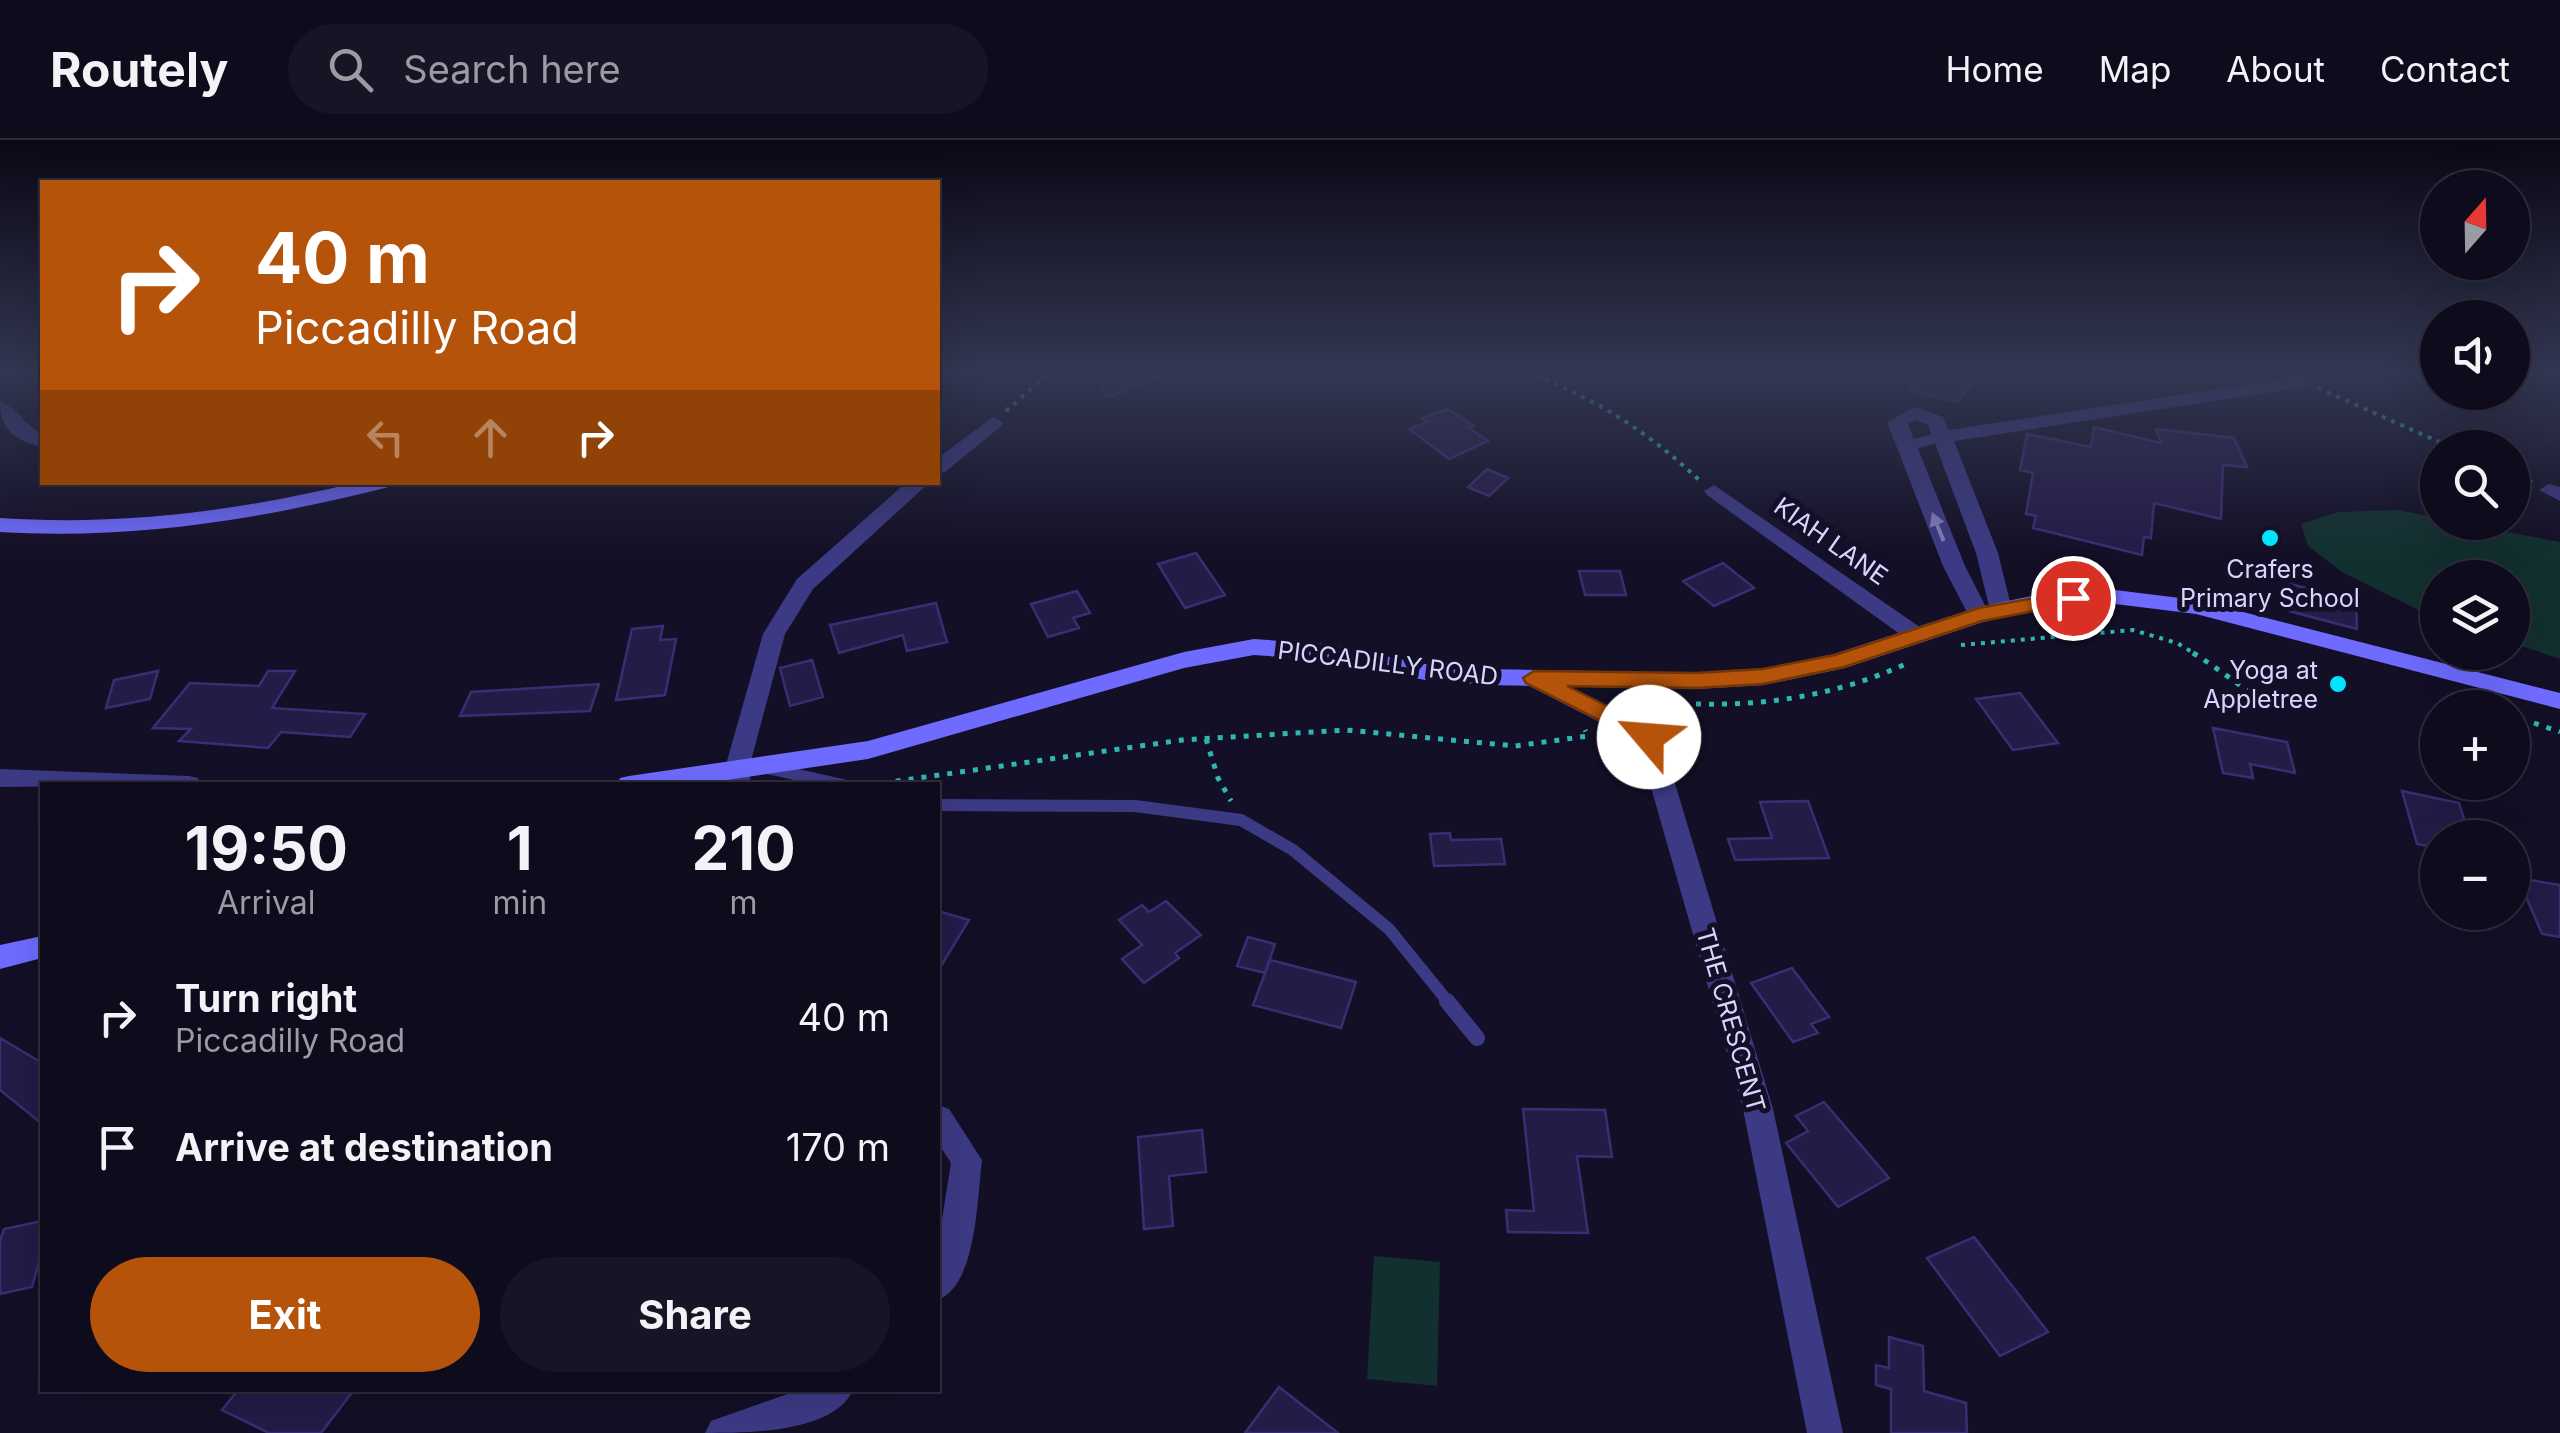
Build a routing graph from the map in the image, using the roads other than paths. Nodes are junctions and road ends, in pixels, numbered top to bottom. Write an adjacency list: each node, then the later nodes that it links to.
1 (981, 433): 7 (street)
2 (1901, 433): 6 (street)
3 (1941, 433): 5 (street)
4 (1966, 433): 5 (street)
5 (1942, 437): 6 (lane); 13 (street)
6 (1905, 446): 13 (street, one-way to 6)
7 (940, 466)
8 (363, 485): 10 (main road)
9 (917, 485): 17 (street)
10 (324, 490): 12 (main road)
11 (1714, 491): 14 (street, KIAH LANE)
12 (0, 525)
13 (1990, 612): 14 (main road, PICCADILLY ROAD); 16 (main road, PICCADILLY ROAD)
14 (1924, 643): 15 (main road, PICCADILLY ROAD)
15 (1534, 678): 17 (main road, PICCADILLY ROAD); 30 (street, THE CRESCENT)
16 (2560, 701)
17 (746, 773): 20 (main road, PICCADILLY ROAD); 21 (lane)
18 (0, 778): 19 (street)
19 (109, 782)
20 (659, 782)
21 (819, 782)
22 (940, 805): 25 (lane)
23 (40, 947): 24 (main road)
24 (0, 958)
25 (1477, 1038)
26 (940, 1122): 27 (street)
27 (940, 1282)
28 (834, 1392): 29 (street)
29 (724, 1433)
30 (1825, 1433)

